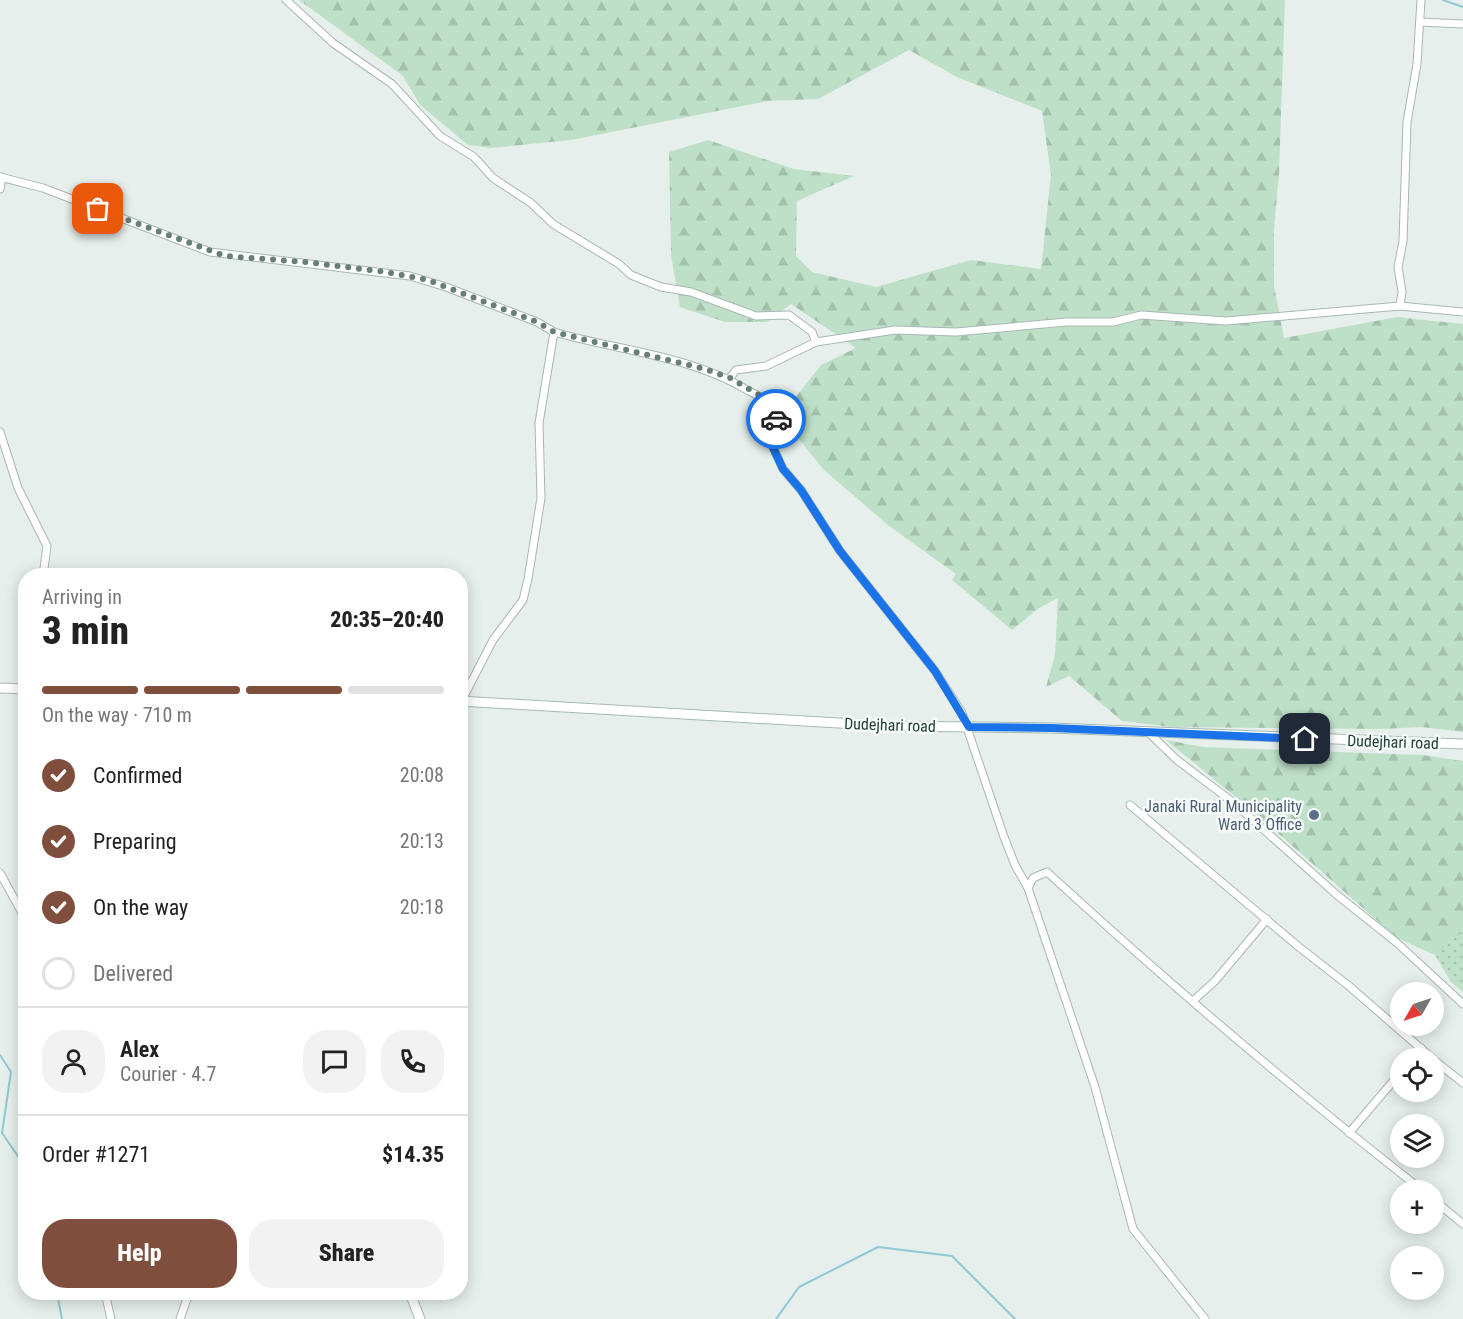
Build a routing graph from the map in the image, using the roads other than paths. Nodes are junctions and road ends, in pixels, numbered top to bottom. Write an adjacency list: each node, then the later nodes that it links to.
1 (286, 0): 10 (street)
2 (1421, 0): 3 (street)
3 (1420, 22): 4 (street); 7 (street)
4 (1463, 24)
5 (1, 177): 6 (street); 9 (street)
6 (0, 189)
7 (1400, 306): 8 (street); 10 (street)
8 (1463, 312)
9 (554, 332): 11 (street); 15 (street)
10 (816, 342): 11 (street)
11 (730, 378): 18 (street)
12 (0, 432): 13 (street)
13 (44, 568)
14 (0, 688): 16 (street)
15 (468, 688)
16 (18, 689)
17 (468, 702): 18 (street, Dudejhari road)
18 (969, 727): 19 (street, Dudejhari road); 23 (street)
19 (1148, 732): 20 (street, Dudejhari road); 27 (street)
20 (1463, 744)
21 (1130, 805): 25 (street)
22 (0, 873): 24 (street)
23 (1028, 888): 26 (street); 42 (street)
24 (18, 906)
25 (1267, 919): 26 (street); 28 (street)
26 (1194, 1000): 32 (street)
27 (1463, 1004)
28 (1421, 1048)
29 (1444, 1067): 30 (street)
30 (1463, 1083)
31 (1390, 1085): 32 (street)
32 (1349, 1133): 33 (street)
33 (1408, 1180)
34 (1444, 1208): 35 (street)
35 (1463, 1224)
36 (107, 1300): 39 (street)
37 (187, 1300): 40 (street)
38 (413, 1300): 41 (street)
39 (111, 1319)
40 (180, 1319)
41 (420, 1319)
42 (1205, 1319)

